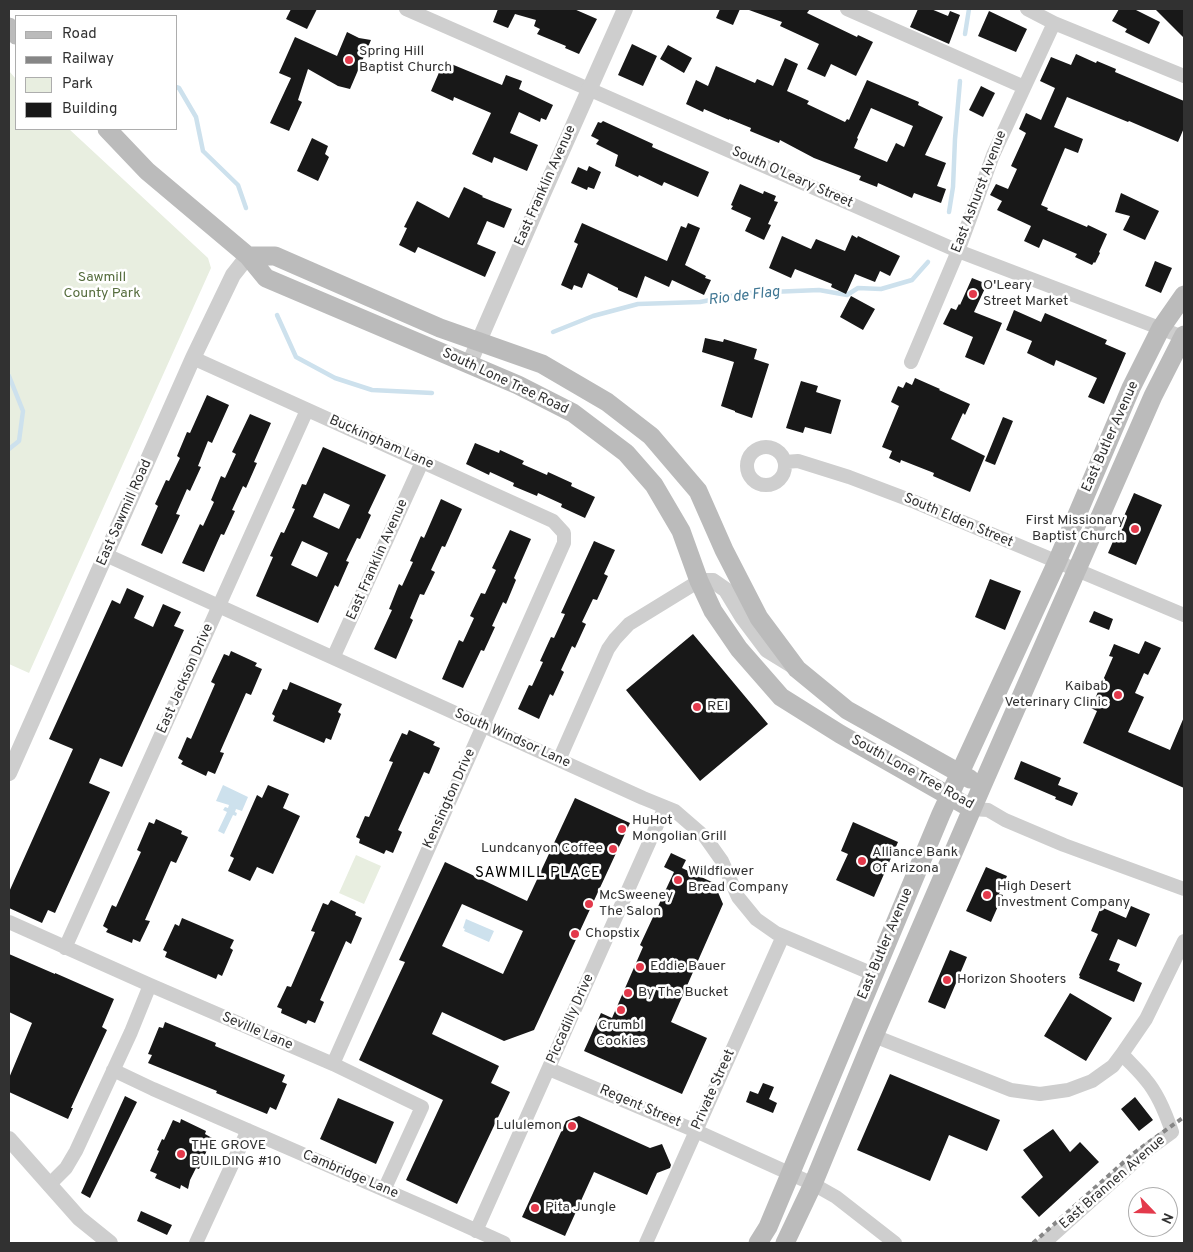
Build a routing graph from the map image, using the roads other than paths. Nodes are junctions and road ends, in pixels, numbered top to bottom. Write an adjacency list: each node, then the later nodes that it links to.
1 (406, 9): 8 (street, South O'Leary Street)
2 (625, 9): 8 (street, East Franklin Avenue)
3 (847, 9): 7 (street)
4 (1027, 9): 5 (street)
5 (1054, 23): 6 (street); 7 (street, East Ashurst Avenue)
6 (1182, 72)
7 (1024, 87): 10 (street, East Ashurst Avenue)
8 (589, 89): 10 (street, South O'Leary Street); 15 (street, East Franklin Avenue)
9 (108, 130): 11 (main road, South Lone Tree Road)
10 (958, 250): 13 (street, South O'Leary Street); 17 (street, East Ashurst Avenue)
11 (248, 256): 15 (main road, South Lone Tree Road); 16 (street, East Sawmill Road); 18 (main road, South Lone Tree Road)
12 (1184, 295): 13 (main road, East Butler Avenue)
13 (1161, 328): 14 (street, South O'Leary Street); 24 (main road, East Butler Avenue)
14 (1184, 336): 25 (main road, East Butler Avenue)
15 (479, 341): 18 (street, East Franklin Avenue); 30 (main road, South Lone Tree Road)
16 (193, 358): 19 (street, Buckingham Lane); 23 (street, East Sawmill Road)
17 (911, 362)
18 (469, 364): 26 (main road, South Lone Tree Road)
19 (307, 410): 20 (street, Buckingham Lane); 27 (street, East Jackson Drive)
20 (422, 462): 22 (street, Buckingham Lane); 29 (street, East Franklin Avenue)
21 (785, 462): 24 (street, South Elden Street)
22 (564, 533): 31 (street, Kensington Drive)
23 (106, 555): 27 (street, South Windsor Lane); 33 (street, East Sawmill Road)
24 (1057, 562): 25 (street, South Elden Street); 34 (main road, East Butler Avenue)
25 (1076, 570): 28 (street, South Elden Street); 35 (main road, East Butler Avenue)
26 (700, 581): 30 (street); 32 (street); 36 (main road, South Lone Tree Road)
27 (218, 606): 29 (street, South Windsor Lane); 43 (street, East Jackson Drive)
28 (1184, 615)
29 (334, 658): 31 (street, South Windsor Lane)
30 (797, 669): 34 (main road, South Lone Tree Road)
31 (483, 726): 32 (street, South Windsor Lane); 48 (street, Kensington Drive)
32 (559, 760): 37 (street, South Windsor Lane)
33 (9, 773)
34 (960, 773): 35 (main road, South Lone Tree Road); 36 (main road, East Butler Avenue)
35 (982, 786): 38 (main road, East Butler Avenue)
36 (949, 796): 38 (main road, South Lone Tree Road); 44 (main road, East Butler Avenue)
37 (666, 807): 41 (street, South Windsor Lane); 49 (street, Piccadilly Drive)
38 (980, 810): 39 (street); 46 (main road, East Butler Avenue)
39 (1184, 889)
40 (9, 922): 43 (street, Seville Lane)
41 (783, 936): 44 (street, South Windsor Lane); 52 (street, Private Street)
42 (1184, 941): 47 (street)
43 (65, 948): 45 (street, Seville Lane)
44 (873, 974): 54 (main road, East Butler Avenue)
45 (150, 986): 48 (street, Seville Lane); 50 (street)
46 (874, 1036): 47 (street); 55 (main road, East Butler Avenue)
47 (1122, 1054): 66 (street, East Brannen Avenue)
48 (333, 1064): 57 (street, Seville Lane)
49 (549, 1069): 52 (street, Regent Street); 58 (street, Piccadilly Drive)
50 (113, 1070): 51 (street, Cambridge Lane); 56 (street)
51 (248, 1130): 57 (street, Cambridge Lane); 60 (street)
52 (696, 1131): 54 (street, Regent Street); 62 (street, Private Street)
53 (9, 1139): 56 (street)
54 (790, 1173): 55 (street, Regent Street); 63 (main road, East Butler Avenue)
55 (813, 1184): 64 (main road, East Butler Avenue); 65 (street, Regent Street)
56 (49, 1185): 59 (street)
57 (384, 1190): 58 (street, Cambridge Lane)
58 (476, 1231): 61 (street, Cambridge Lane)
59 (110, 1243)
60 (196, 1243)
61 (504, 1243)
62 (646, 1243)
63 (758, 1243)
64 (785, 1243)
65 (895, 1243)
66 (1044, 1243)

